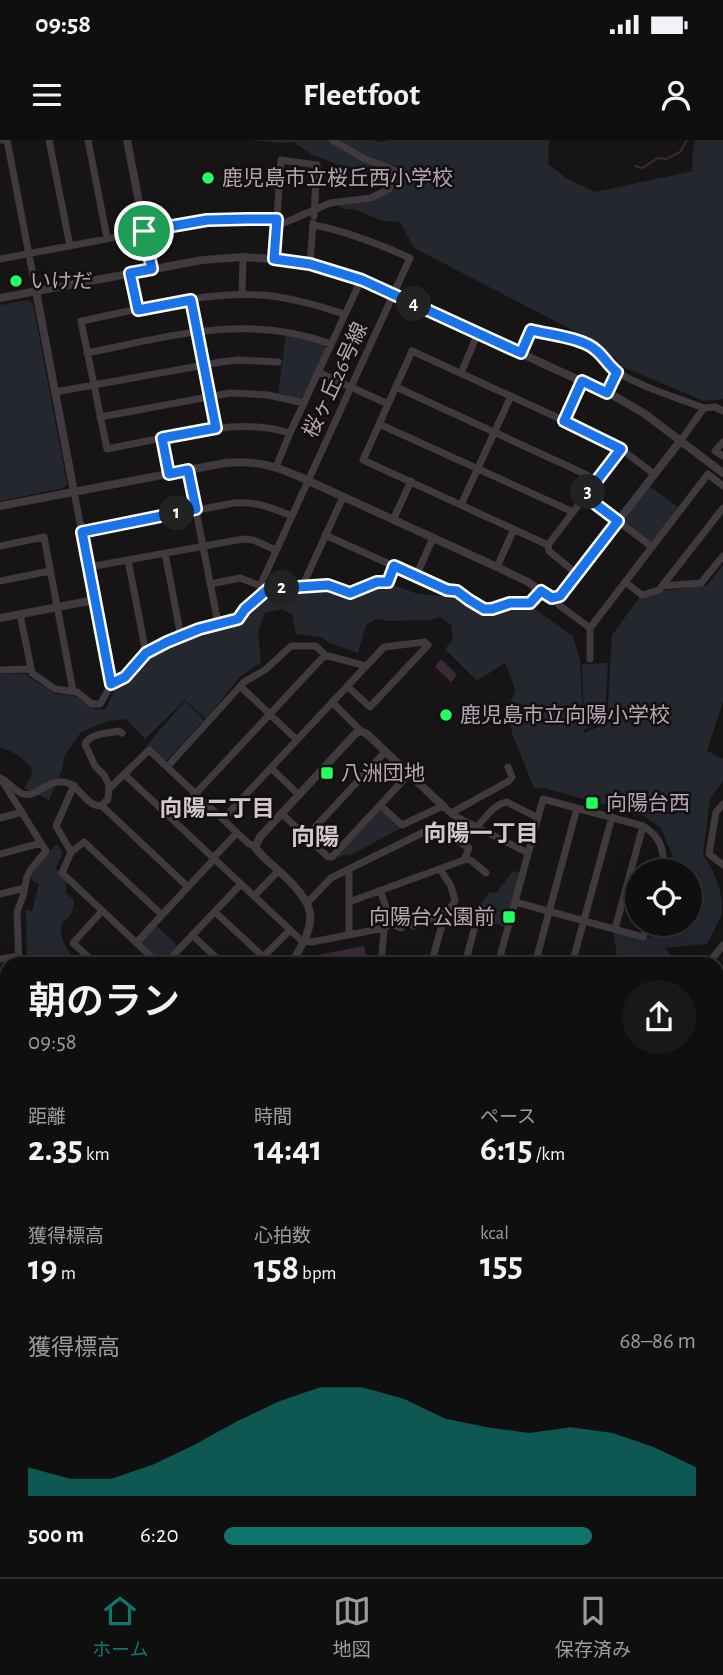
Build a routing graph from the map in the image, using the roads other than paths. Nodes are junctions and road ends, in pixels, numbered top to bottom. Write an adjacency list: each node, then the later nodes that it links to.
1 (3, 140): 11 (street)
2 (49, 140): 10 (street)
3 (88, 140): 9 (street)
4 (127, 140): 8 (street)
5 (332, 140): 6 (street)
6 (277, 223): 7 (street, bridge); 8 (street); 14 (street)
7 (313, 225): 15 (street); 21 (street, 桜ヶ丘26号線)
8 (144, 231): 9 (street); 16 (street)
9 (107, 238): 10 (street)
10 (69, 246): 11 (street)
11 (29, 253): 13 (street); 19 (street)
12 (243, 257): 14 (street); 16 (street); 20 (street)
13 (0, 259)
14 (274, 259): 15 (street)
15 (310, 264): 18 (street)
16 (152, 269): 17 (street)
17 (130, 273): 19 (street); 24 (street)
18 (362, 280): 21 (street); 25 (street)
19 (36, 291): 22 (street); 40 (street)
20 (242, 295): 23 (street); 25 (street)
21 (394, 295): 27 (street); 39 (street, 桜ヶ丘26号線)
22 (0, 298)
23 (191, 300): 24 (street); 26 (street)
24 (138, 310): 29 (street)
25 (344, 314): 28 (street)
26 (197, 331): 28 (street); 29 (street); 32 (street)
27 (478, 333): 30 (street); 35 (street)
28 (331, 344): 33 (street)
29 (88, 353): 37 (street)
30 (521, 353): 34 (street); 36 (street)
31 (278, 362): 32 (street)
32 (204, 364): 37 (street); 42 (street)
33 (318, 372): 39 (street); 44 (street)
34 (617, 372): 41 (street); 46 (street)
35 (461, 373): 38 (street); 43 (street)
36 (582, 381): 41 (street); 49 (street)
37 (94, 385): 40 (street); 48 (street)
38 (396, 387): 45 (street); 53 (street)
39 (351, 388): 45 (street); 65 (street, 桜ヶ丘26号線)
40 (55, 393): 69 (street)
41 (607, 393): 55 (street)
42 (210, 396): 44 (street); 48 (street); 51 (street)
43 (511, 396): 49 (street); 53 (street)
44 (304, 403): 52 (street)
45 (388, 404): 50 (street)
46 (704, 408): 47 (street); 55 (street)
47 (723, 411)
48 (100, 417): 54 (street)
49 (564, 421): 57 (street)
50 (379, 424): 60 (street); 66 (street)
51 (216, 428): 52 (street); 54 (street)
52 (290, 433): 59 (street)
53 (495, 433): 60 (street); 67 (street)
54 (162, 438): 63 (street)
55 (681, 440): 62 (street); 64 (street)
56 (723, 442): 58 (street)
57 (621, 449): 64 (street); 67 (street)
58 (723, 456)
59 (276, 467): 61 (street); 65 (street)
60 (478, 469): 72 (street); 76 (street)
61 (188, 470): 63 (street); 75 (street)
62 (723, 472)
63 (169, 474): 69 (street)
64 (654, 474): 79 (street)
65 (308, 481): 71 (street); 77 (street, 桜ヶ丘26号線)
66 (411, 481): 72 (street); 78 (street)
67 (596, 481): 70 (street)
68 (723, 486): 87 (street)
69 (74, 492): 73 (street); 81 (street)
70 (585, 496): 76 (street); 79 (street)
71 (343, 497): 78 (street); 82 (street)
72 (461, 505): 80 (street)
73 (0, 506)
74 (723, 508): 101 (street)
75 (196, 509): 77 (street); 81 (street); 86 (street)
76 (573, 512): 84 (street)
77 (292, 516): 88 (street, 桜ヶ丘26号線)
78 (393, 520): 83 (street)
79 (618, 521): 87 (street); 96 (street)
80 (514, 529): 84 (street); 94 (street)
81 (82, 532): 93 (street)
82 (325, 535): 92 (street); 103 (street)
83 (433, 538): 94 (street); 97 (street)
84 (548, 545): 96 (street)
85 (0, 546): 95 (street)
86 (203, 546): 88 (street); 89 (street); 100 (street)
87 (652, 547): 99 (street)
88 (276, 550): 102 (street, 桜ヶ丘26号線)
89 (165, 553): 91 (street); 112 (street)
90 (723, 556): 101 (street)
91 (128, 560): 93 (street); 113 (street)
92 (394, 566): 97 (street); 103 (street)
93 (89, 567): 105 (street)
94 (497, 567): 104 (street)
95 (50, 571): 98 (street); 107 (street)
96 (577, 574): 106 (street)
97 (416, 576): 104 (street)
98 (0, 581)
99 (625, 582): 101 (street); 111 (street)
100 (210, 584): 102 (street); 110 (street)
101 (662, 586)
102 (264, 587): 103 (street); 110 (street)
103 (302, 587)
104 (541, 591): 106 (street)
105 (94, 594): 107 (street); 119 (street)
106 (556, 598): 111 (street)
107 (57, 607): 108 (street); 122 (street)
108 (20, 614): 109 (street); 117 (street)
109 (0, 618)
110 (218, 623): 112 (street)
111 (590, 628): 115 (street)
112 (181, 637): 113 (street)
113 (146, 653): 119 (street)
114 (325, 655): 116 (street); 120 (street); 124 (street)
115 (590, 659)
116 (366, 666): 121 (street); 121 (street)
117 (31, 669): 118 (street); 122 (street)
118 (0, 670)
119 (111, 684): 122 (street)
120 (240, 685): 124 (street); 129 (street)
121 (347, 686): 123 (street)
122 (73, 691)
123 (332, 702): 125 (street); 127 (street)
124 (270, 714): 127 (street); 137 (street)
125 (361, 731): 128 (street); 138 (street)
126 (122, 733): 136 (street)
127 (297, 740): 131 (street)
128 (385, 752): 133 (street); 156 (street)
129 (167, 767): 132 (street); 137 (street)
130 (508, 767): 143 (street)
131 (271, 768): 138 (street); 152 (street)
132 (124, 774): 136 (street); 151 (street)
133 (409, 774): 141 (street); 143 (street)
134 (0, 778): 135 (street); 144 (street)
135 (74, 785): 140 (street); 159 (street)
136 (109, 789): 140 (street)
137 (195, 794): 151 (street); 152 (street)
138 (299, 795): 146 (street)
139 (723, 804): 145 (street)
140 (101, 805): 171 (street)
141 (380, 806): 143 (street); 156 (street)
142 (578, 808): 147 (street); 149 (street); 180 (street)
143 (446, 809): 154 (street)
144 (22, 812): 148 (street); 157 (street)
145 (716, 812): 150 (street); 165 (street)
146 (281, 813): 156 (street); 158 (street)
147 (612, 817): 153 (street); 185 (street)
148 (0, 818)
149 (538, 818): 154 (street); 160 (street)
150 (723, 818)
151 (172, 819): 162 (street)
152 (223, 819): 155 (street)
153 (643, 826): 164 (street); 187 (street)
154 (477, 827): 160 (street)
155 (237, 833): 158 (street); 162 (street)
156 (306, 837)
157 (41, 842): 161 (street); 172 (street)
158 (255, 846): 168 (street)
159 (71, 852): 179 (street); 183 (street)
160 (528, 853): 177 (street)
161 (0, 854)
162 (214, 858): 170 (street); 171 (street)
163 (465, 858): 166 (street); 167 (street); 169 (street)
164 (664, 859)
165 (723, 865)
166 (349, 869): 176 (street); 178 (street)
167 (440, 869): 173 (street); 182 (street)
168 (278, 871): 175 (street); 178 (street)
169 (486, 873)
170 (241, 884): 175 (street); 181 (street)
171 (188, 887): 183 (street)
172 (24, 888): 174 (street); 195 (street)
173 (380, 890): 176 (street); 182 (street)
174 (0, 894)
175 (254, 896): 188 (street)
176 (349, 902): 192 (street)
177 (515, 902): 180 (street); 205 (street)
178 (307, 903): 193 (street)
179 (102, 911): 194 (street); 196 (street)
180 (549, 911): 185 (street); 206 (street)
181 (215, 912): 191 (street); 200 (street)
182 (442, 913): 203 (street)
183 (162, 915): 194 (street)
184 (477, 918): 204 (street)
185 (583, 920): 187 (street); 207 (street)
186 (401, 928): 189 (street)
187 (615, 929): 190 (street)
188 (290, 930): 193 (street); 200 (street)
189 (382, 930): 192 (street); 202 (street)
190 (625, 932)
191 (192, 935): 198 (street); 199 (street)
192 (349, 935): 193 (street)
193 (304, 942): 201 (street)
194 (136, 943): 197 (street)
195 (19, 957)
196 (88, 957)
197 (151, 957)
198 (172, 957)
199 (216, 957)
200 (263, 957)
201 (294, 957)
202 (382, 957)
203 (433, 957)
204 (466, 957)
205 (500, 957)
206 (537, 957)
207 (574, 957)

